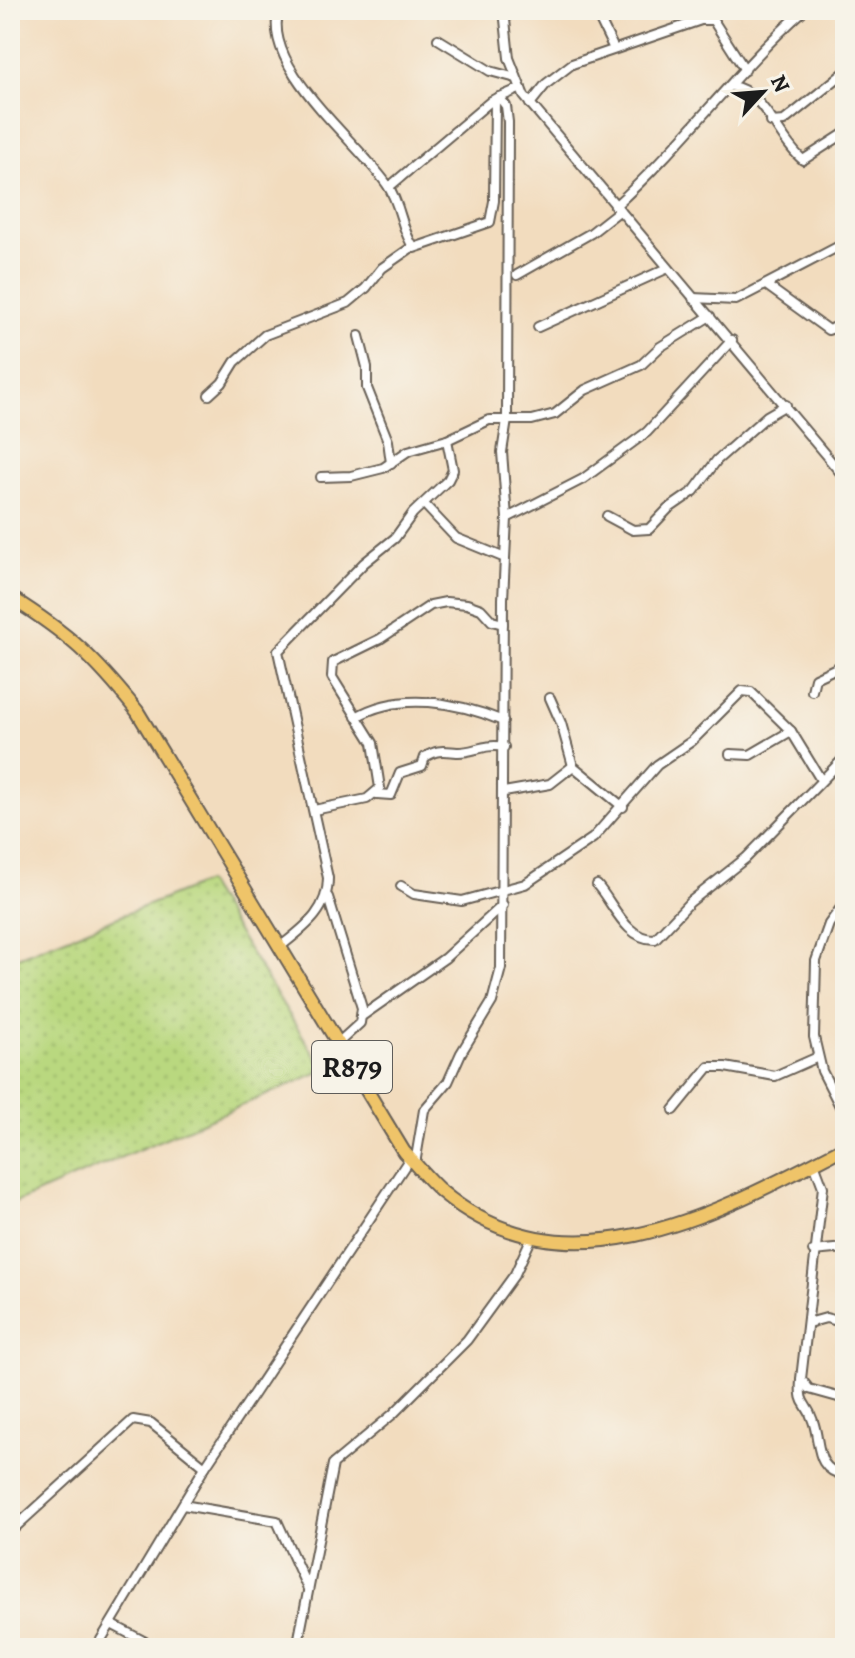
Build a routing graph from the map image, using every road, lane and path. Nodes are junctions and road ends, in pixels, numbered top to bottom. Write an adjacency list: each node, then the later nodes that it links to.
1 (279, 10): 16 (street)
2 (504, 10): 9 (street)
3 (595, 10): 6 (street)
4 (804, 10): 7 (street)
5 (438, 39): 9 (street)
6 (614, 49): 7 (street); 13 (street)
7 (745, 70): 10 (street)
8 (845, 72): 14 (street)
9 (516, 78): 11 (street)
10 (731, 86): 14 (street); 17 (street)
11 (521, 88): 12 (street); 13 (street)
12 (497, 98): 16 (street); 19 (street); 31 (street)
13 (530, 104): 17 (street)
14 (771, 122): 15 (street)
15 (845, 133)
16 (389, 187): 19 (street)
17 (617, 209): 20 (street); 21 (street)
18 (845, 243): 22 (street)
19 (412, 247): 29 (street)
20 (668, 268): 23 (street); 26 (street)
21 (517, 275)
22 (766, 285): 23 (street); 25 (street)
23 (693, 298): 24 (street)
24 (710, 316): 28 (street); 31 (street)
25 (845, 324)
26 (538, 327)
27 (359, 336): 33 (street)
28 (732, 340): 30 (street); 38 (street)
29 (209, 395)
30 (786, 405): 35 (street); 37 (street)
31 (507, 420): 32 (street); 38 (street)
32 (447, 440): 33 (street); 36 (street)
33 (391, 463): 34 (street)
34 (321, 477)
35 (845, 478)
36 (424, 504): 39 (street); 56 (street)
37 (607, 516)
38 (507, 518): 39 (street)
39 (505, 558): 41 (street)
40 (10, 597): 63 (main road, R879)
41 (503, 624): 45 (street); 46 (street)
42 (845, 664): 43 (street)
43 (812, 691)
44 (550, 698): 51 (street)
45 (356, 717): 46 (street); 54 (street)
46 (503, 721): 48 (street)
47 (791, 731): 49 (street); 52 (street); 55 (street)
48 (504, 747): 53 (street); 54 (street)
49 (730, 754)
50 (845, 757): 52 (street)
51 (573, 766): 53 (street); 55 (street)
52 (821, 780): 57 (street)
53 (504, 792): 59 (street)
54 (377, 794): 56 (street)
55 (623, 807): 59 (street)
56 (314, 810): 60 (street)
57 (597, 885)
58 (401, 886): 59 (street)
59 (503, 891): 62 (street)
60 (328, 897): 63 (street); 64 (street)
61 (845, 902): 66 (street)
62 (503, 905): 64 (street); 70 (street)
63 (281, 946): 65 (main road, R879)
64 (362, 1016): 65 (street)
65 (338, 1043): 70 (main road, R879)
66 (818, 1057): 67 (street); 68 (street)
67 (674, 1110)
68 (845, 1116)
69 (845, 1147): 71 (main road, R879)
70 (413, 1161): 72 (main road, R879); 81 (street)
71 (814, 1163): 72 (main road, R879); 74 (street)
72 (532, 1237): 85 (street)
73 (845, 1248): 74 (street)
74 (813, 1251): 75 (street)
75 (808, 1305): 76 (street); 77 (street)
76 (826, 1318): 77 (street); 78 (street)
77 (808, 1323): 79 (street)
78 (845, 1323)
79 (801, 1379): 80 (street); 82 (street)
80 (845, 1399)
81 (205, 1467): 83 (street); 84 (street)
82 (845, 1475)
83 (183, 1505): 85 (street); 86 (street)
84 (10, 1532)
85 (308, 1589): 89 (street)
86 (111, 1624): 87 (street); 88 (street)
87 (96, 1648)
88 (157, 1648)
89 (297, 1648)

